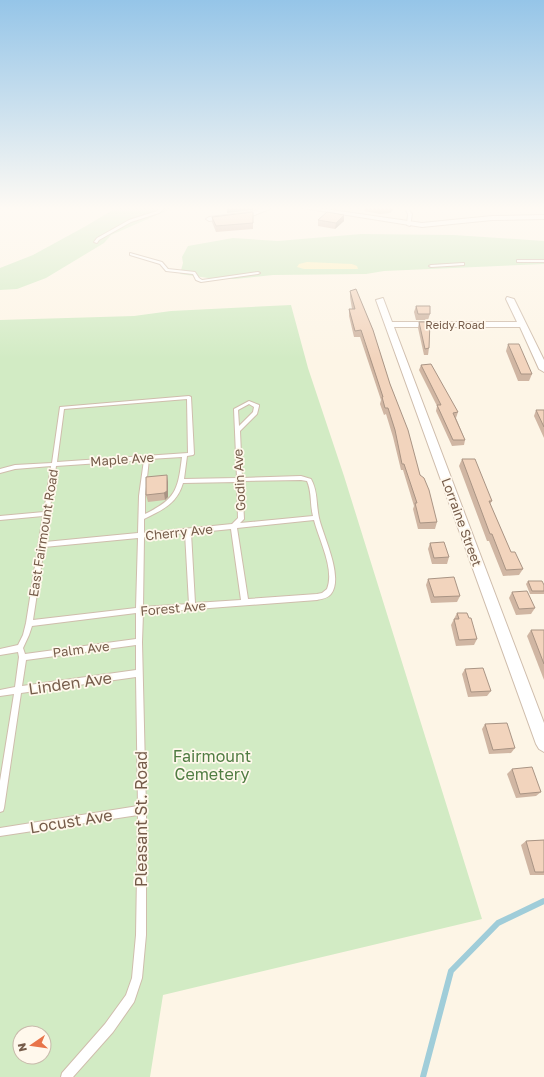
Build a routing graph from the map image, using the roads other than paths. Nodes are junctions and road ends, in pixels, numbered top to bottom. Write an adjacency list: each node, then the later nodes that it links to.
1 (145, 258): 6 (lane)
2 (518, 261): 3 (lane)
3 (544, 261)
4 (463, 264): 5 (lane)
5 (431, 266)
6 (258, 273)
7 (510, 299): 10 (street)
8 (380, 300): 9 (street, Lorraine Street)
9 (388, 324): 10 (street, Reidy Road); 39 (street, Lorraine Street)
10 (521, 325): 11 (street)
11 (544, 369)
12 (62, 408): 14 (lane, Maple Ave); 16 (lane, East Fairmount Road)
13 (237, 431): 13 (lane, Godin Ave); 18 (lane, Godin Ave)
14 (185, 455): 15 (lane, Maple Ave); 19 (lane)
15 (147, 457): 16 (lane, Maple Ave); 22 (lane, Pleasant St. Road)
16 (54, 465): 17 (lane, Maple Ave); 20 (lane, East Fairmount Road)
17 (0, 471)
18 (239, 479): 19 (lane); 23 (lane); 24 (lane, Godin Ave)
19 (182, 481): 22 (lane)
20 (46, 514): 21 (lane); 27 (lane, East Fairmount Road)
21 (0, 518)
22 (141, 518): 26 (lane, Pleasant St. Road)
23 (316, 518): 24 (lane, Cherry Ave); 28 (lane, Forest Ave)
24 (234, 526): 25 (lane, Cherry Ave); 28 (lane)
25 (188, 531): 26 (lane, Cherry Ave); 29 (lane)
26 (141, 536): 27 (lane, Cherry Ave); 30 (lane, Pleasant St. Road)
27 (42, 545): 31 (lane, East Fairmount Road)
28 (245, 602): 29 (lane, Forest Ave)
29 (192, 606): 30 (lane, Forest Ave)
30 (139, 610): 31 (lane, Forest Ave); 32 (lane, Pleasant St. Road)
31 (29, 623): 33 (lane, East Fairmount Road)
32 (139, 642): 35 (lane, Palm Ave); 36 (lane, Pleasant St. Road)
33 (20, 648): 34 (lane); 35 (lane)
34 (0, 652)
35 (23, 657): 37 (lane)
36 (140, 673): 37 (lane, Linden Ave); 41 (lane, Pleasant St. Road)
37 (17, 690): 38 (lane, Linden Ave); 40 (lane)
38 (0, 693)
39 (544, 744)
40 (0, 808)
41 (142, 810): 42 (lane, Locust Ave); 43 (lane, Pleasant St. Road)
42 (0, 832)
43 (66, 1077)

